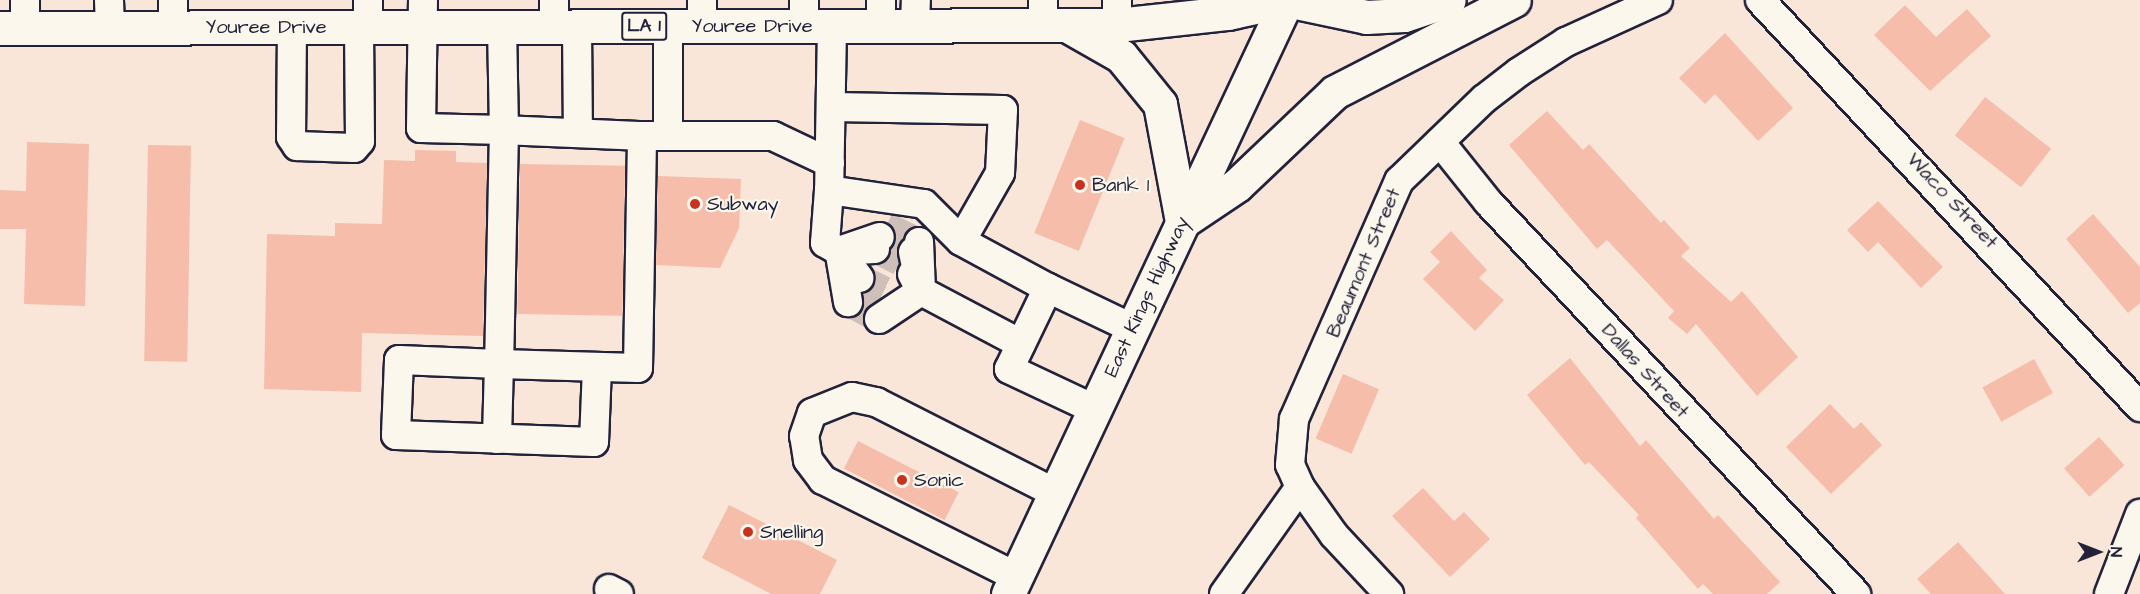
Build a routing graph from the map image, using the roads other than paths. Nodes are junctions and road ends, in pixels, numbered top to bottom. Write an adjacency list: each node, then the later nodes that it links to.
1 (1287, 0): 2 (main road, Youree Drive / LA 1); 11 (main road, Youree Drive / LA 1); 27 (main road, East Kings Highway)
2 (1449, 0)
3 (1514, 0): 27 (main road)
4 (1658, 0): 25 (street, Beaumont Street)
5 (1760, 0): 40 (street, Waco Street)
6 (915, 12): 10 (main road, Youree Drive / LA 1); 16 (main road, Youree Drive / LA 1)
7 (173, 13): 12 (main road, Youree Drive / LA 1); 18 (main road, Youree Drive / LA 1)
8 (423, 13): 13 (main road, Youree Drive / LA 1); 19 (main road, Youree Drive / LA 1); 22 (street)
9 (702, 13): 15 (main road, Youree Drive / LA 1); 20 (main road, Youree Drive / LA 1)
10 (881, 13): 15 (main road, Youree Drive / LA 1)
11 (1117, 13): 16 (main road, Youree Drive / LA 1)
12 (110, 14): 17 (main road, Youree Drive / LA 1)
13 (365, 17): 18 (main road, Youree Drive / LA 1); 18 (street)
14 (561, 17): 19 (main road, Youree Drive / LA 1); 20 (main road, Youree Drive / LA 1); 23 (street)
15 (813, 17): 21 (street)
16 (1051, 17): 27 (main road)
17 (17, 18)
18 (292, 26)
19 (502, 26): 22 (street)
20 (668, 26): 24 (street)
21 (833, 107): 26 (street); 29 (street)
22 (504, 130): 23 (street); 38 (street)
23 (578, 133): 24 (street)
24 (655, 136): 26 (street); 39 (street)
25 (1440, 142): 43 (street, Beaumont Street); 49 (street, Dallas Street)
26 (829, 176): 29 (street); 30 (street)
27 (1182, 222): 36 (main road, East Kings Highway)
28 (880, 237): 30 (street)
29 (961, 241): 32 (street)
30 (839, 251): 33 (street)
31 (913, 253): 34 (street)
32 (1048, 288): 36 (street); 37 (street)
33 (853, 290)
34 (921, 291): 35 (street); 37 (street)
35 (885, 307)
36 (1132, 328): 41 (main road, East Kings Highway)
37 (1021, 344): 41 (street)
38 (499, 364): 39 (street); 42 (street); 42 (street)
39 (597, 368): 42 (street)
40 (2140, 407)
41 (1094, 409): 44 (main road, East Kings Highway)
42 (497, 439)
43 (1300, 487): 47 (street); 48 (street, Beaumont Street)
44 (1055, 493): 46 (main road, East Kings Highway); 46 (street)
45 (2140, 514): 50 (street)
46 (1011, 589)
47 (1224, 594)
48 (1389, 594)
49 (1856, 594)
50 (2109, 594)

